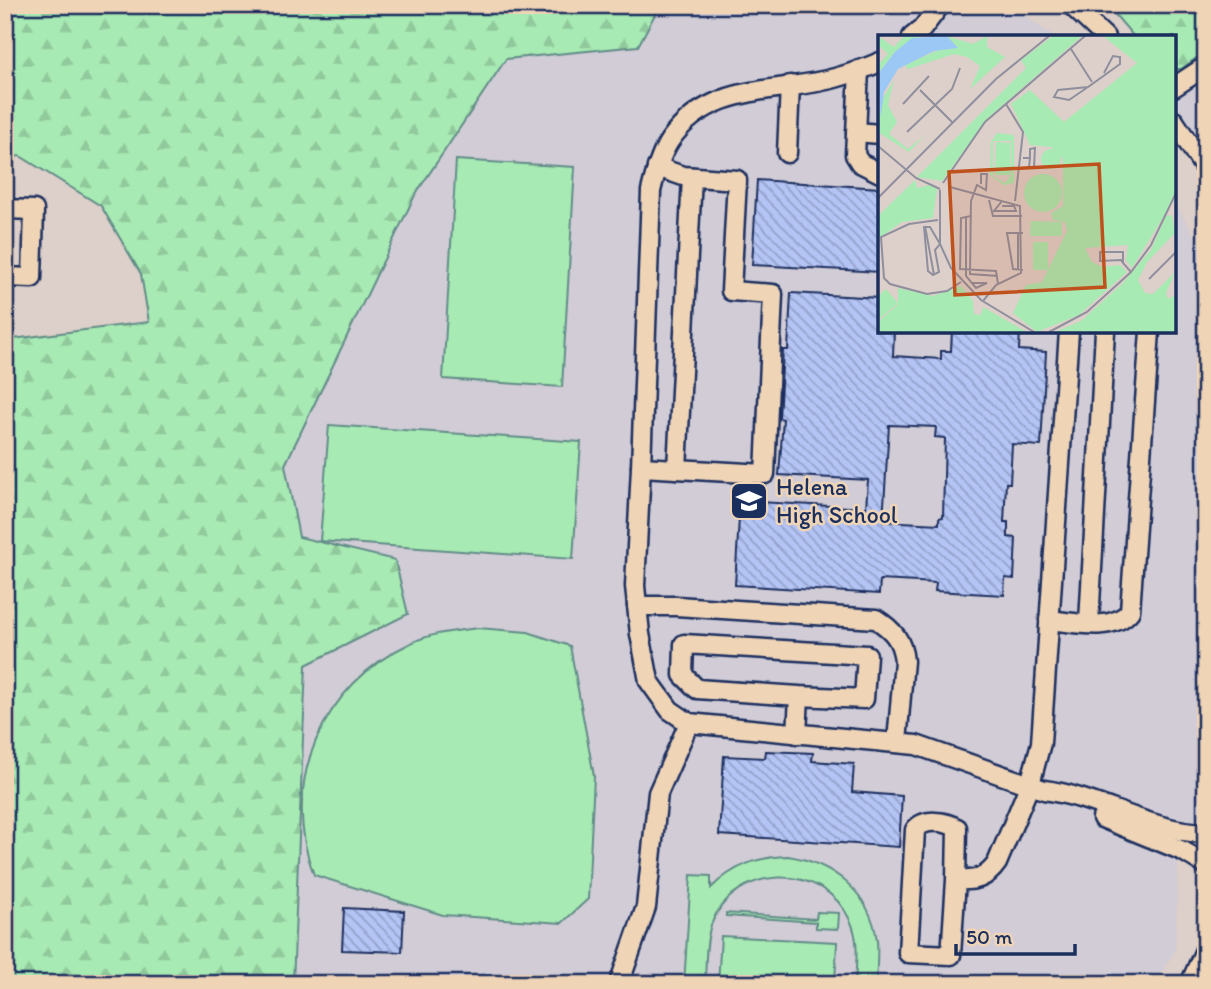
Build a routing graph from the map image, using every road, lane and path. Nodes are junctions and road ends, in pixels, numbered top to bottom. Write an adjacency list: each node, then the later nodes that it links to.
1 (940, 5): 3 (street)
2 (1071, 5): 4 (street)
3 (914, 35)
4 (1103, 35)
5 (878, 63): 7 (street)
6 (1206, 66): 9 (street)
7 (859, 70): 8 (street); 11 (street)
8 (790, 85): 13 (street); 14 (street)
9 (1176, 85)
10 (1176, 124): 15 (street)
11 (856, 132): 12 (street); 16 (street)
12 (878, 134)
13 (787, 153)
14 (657, 167): 17 (street); 23 (street)
15 (1206, 170)
16 (878, 172)
17 (692, 177): 24 (street); 24 (street)
18 (5, 209): 19 (street)
19 (5, 277)
20 (1069, 332): 26 (street)
21 (1105, 332): 27 (street)
22 (1150, 332): 27 (street)
23 (641, 467): 24 (street); 25 (street)
24 (677, 469)
25 (637, 606): 29 (street); 31 (street)
26 (1049, 620): 27 (street); 32 (street)
27 (1089, 623)
28 (799, 695): 28 (street); 30 (street)
29 (689, 723): 30 (street); 39 (street)
30 (797, 734): 31 (street)
31 (897, 742): 32 (street)
32 (1037, 787): 33 (street); 34 (street); 36 (street)
33 (1198, 833): 34 (street)
34 (1183, 851): 35 (street)
35 (1206, 865)
36 (956, 880): 36 (street)
37 (1206, 948): 40 (street)
38 (1206, 977): 41 (street)
39 (619, 984)
40 (1190, 984)
41 (1202, 984)

